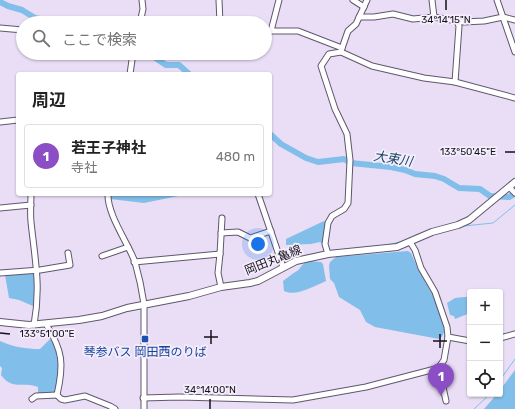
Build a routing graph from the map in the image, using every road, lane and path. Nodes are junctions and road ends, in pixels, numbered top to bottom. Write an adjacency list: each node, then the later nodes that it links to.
1 (142, 0): 9 (street)
2 (219, 0): 10 (street)
3 (279, 0): 16 (street)
4 (353, 0): 8 (street)
5 (366, 0): 8 (street)
6 (432, 0): 12 (street)
7 (497, 0): 13 (street)
8 (364, 7): 11 (street)
9 (142, 16)
10 (220, 16)
11 (359, 17): 12 (street); 20 (street)
12 (434, 17): 15 (street)
13 (503, 17): 14 (street); 15 (street); 21 (street)
14 (515, 20)
15 (457, 21): 24 (street)
16 (272, 27)
17 (0, 28): 18 (street)
18 (16, 29)
19 (272, 31): 20 (street)
20 (341, 50): 24 (street); 43 (street)
21 (515, 52)
22 (132, 60): 23 (street)
23 (130, 72)
24 (455, 82): 25 (street)
25 (515, 98)
26 (16, 120): 27 (street)
27 (0, 122)
28 (515, 182): 29 (main road, 岡田丸亀線)
29 (509, 187): 30 (street); 39 (main road, 岡田丸亀線)
30 (515, 193)
31 (30, 196): 34 (street)
32 (108, 196): 40 (street)
33 (259, 196): 37 (street)
34 (31, 205): 35 (street); 47 (street)
35 (0, 208)
36 (222, 218): 38 (street)
37 (271, 231): 38 (street); 46 (street)
38 (221, 233): 42 (street)
39 (410, 242): 43 (main road, 岡田丸亀線); 55 (street)
40 (128, 247): 44 (street); 45 (street)
41 (68, 253): 47 (street)
42 (220, 254): 45 (street); 49 (street)
43 (328, 254): 46 (main road, 岡田丸亀線)
44 (102, 256)
45 (134, 262): 50 (street)
46 (283, 267): 49 (main road, 岡田丸亀線)
47 (37, 270): 48 (street); 53 (street)
48 (0, 273)
49 (221, 287): 50 (main road, 岡田丸亀線)
50 (144, 304): 52 (main road, 岡田丸亀線); 60 (street)
51 (0, 322): 53 (main road, 岡田丸亀線)
52 (46, 324): 53 (main road, 岡田丸亀線); 59 (street)
53 (34, 325)
54 (515, 334): 56 (street)
55 (448, 337): 57 (street); 58 (street)
56 (503, 337)
57 (467, 340)
58 (441, 364): 60 (street); 62 (street)
59 (58, 395): 61 (street); 63 (street)
60 (143, 398): 64 (street)
61 (32, 399)
62 (446, 401)
63 (115, 409)
64 (144, 409)

